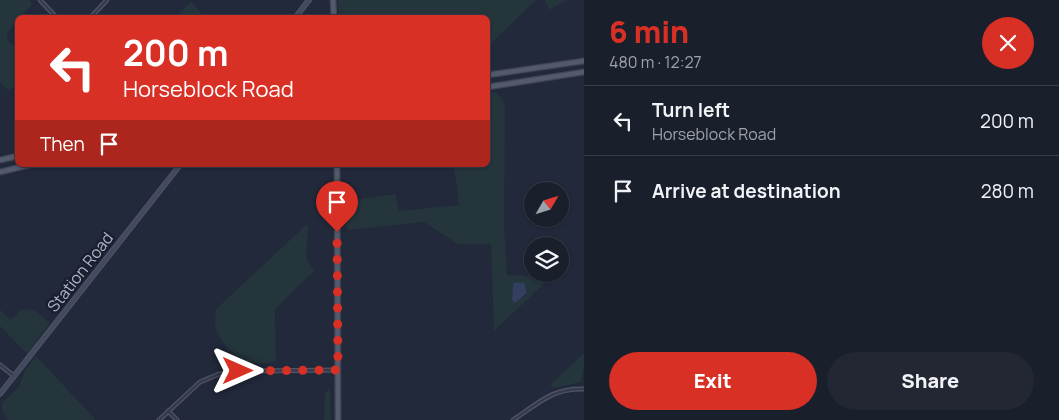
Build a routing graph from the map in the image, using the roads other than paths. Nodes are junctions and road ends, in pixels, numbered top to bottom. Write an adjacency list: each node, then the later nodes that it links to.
1 (40, 0): 5 (street)
2 (107, 0): 6 (street)
3 (309, 0): 7 (main road)
4 (333, 0): 8 (main road)
5 (54, 15)
6 (93, 15)
7 (297, 15)
8 (334, 15)
9 (584, 61): 10 (main road)
10 (508, 72): 12 (main road); 13 (main road)
11 (584, 72): 13 (main road)
12 (490, 76)
13 (510, 83): 14 (main road)
14 (490, 87)
15 (15, 157): 16 (main road)
16 (0, 160)
17 (21, 167): 20 (main road)
18 (178, 167): 23 (main road, Station Road)
19 (337, 167): 22 (main road)
20 (0, 172)
21 (0, 365): 23 (street)
22 (338, 370): 26 (street); 29 (main road)
23 (14, 376): 25 (main road, Station Road)
24 (584, 389): 30 (street)
25 (0, 394)
26 (168, 411): 27 (street); 28 (street)
27 (159, 420)
28 (177, 420)
29 (338, 420)
30 (513, 420)

